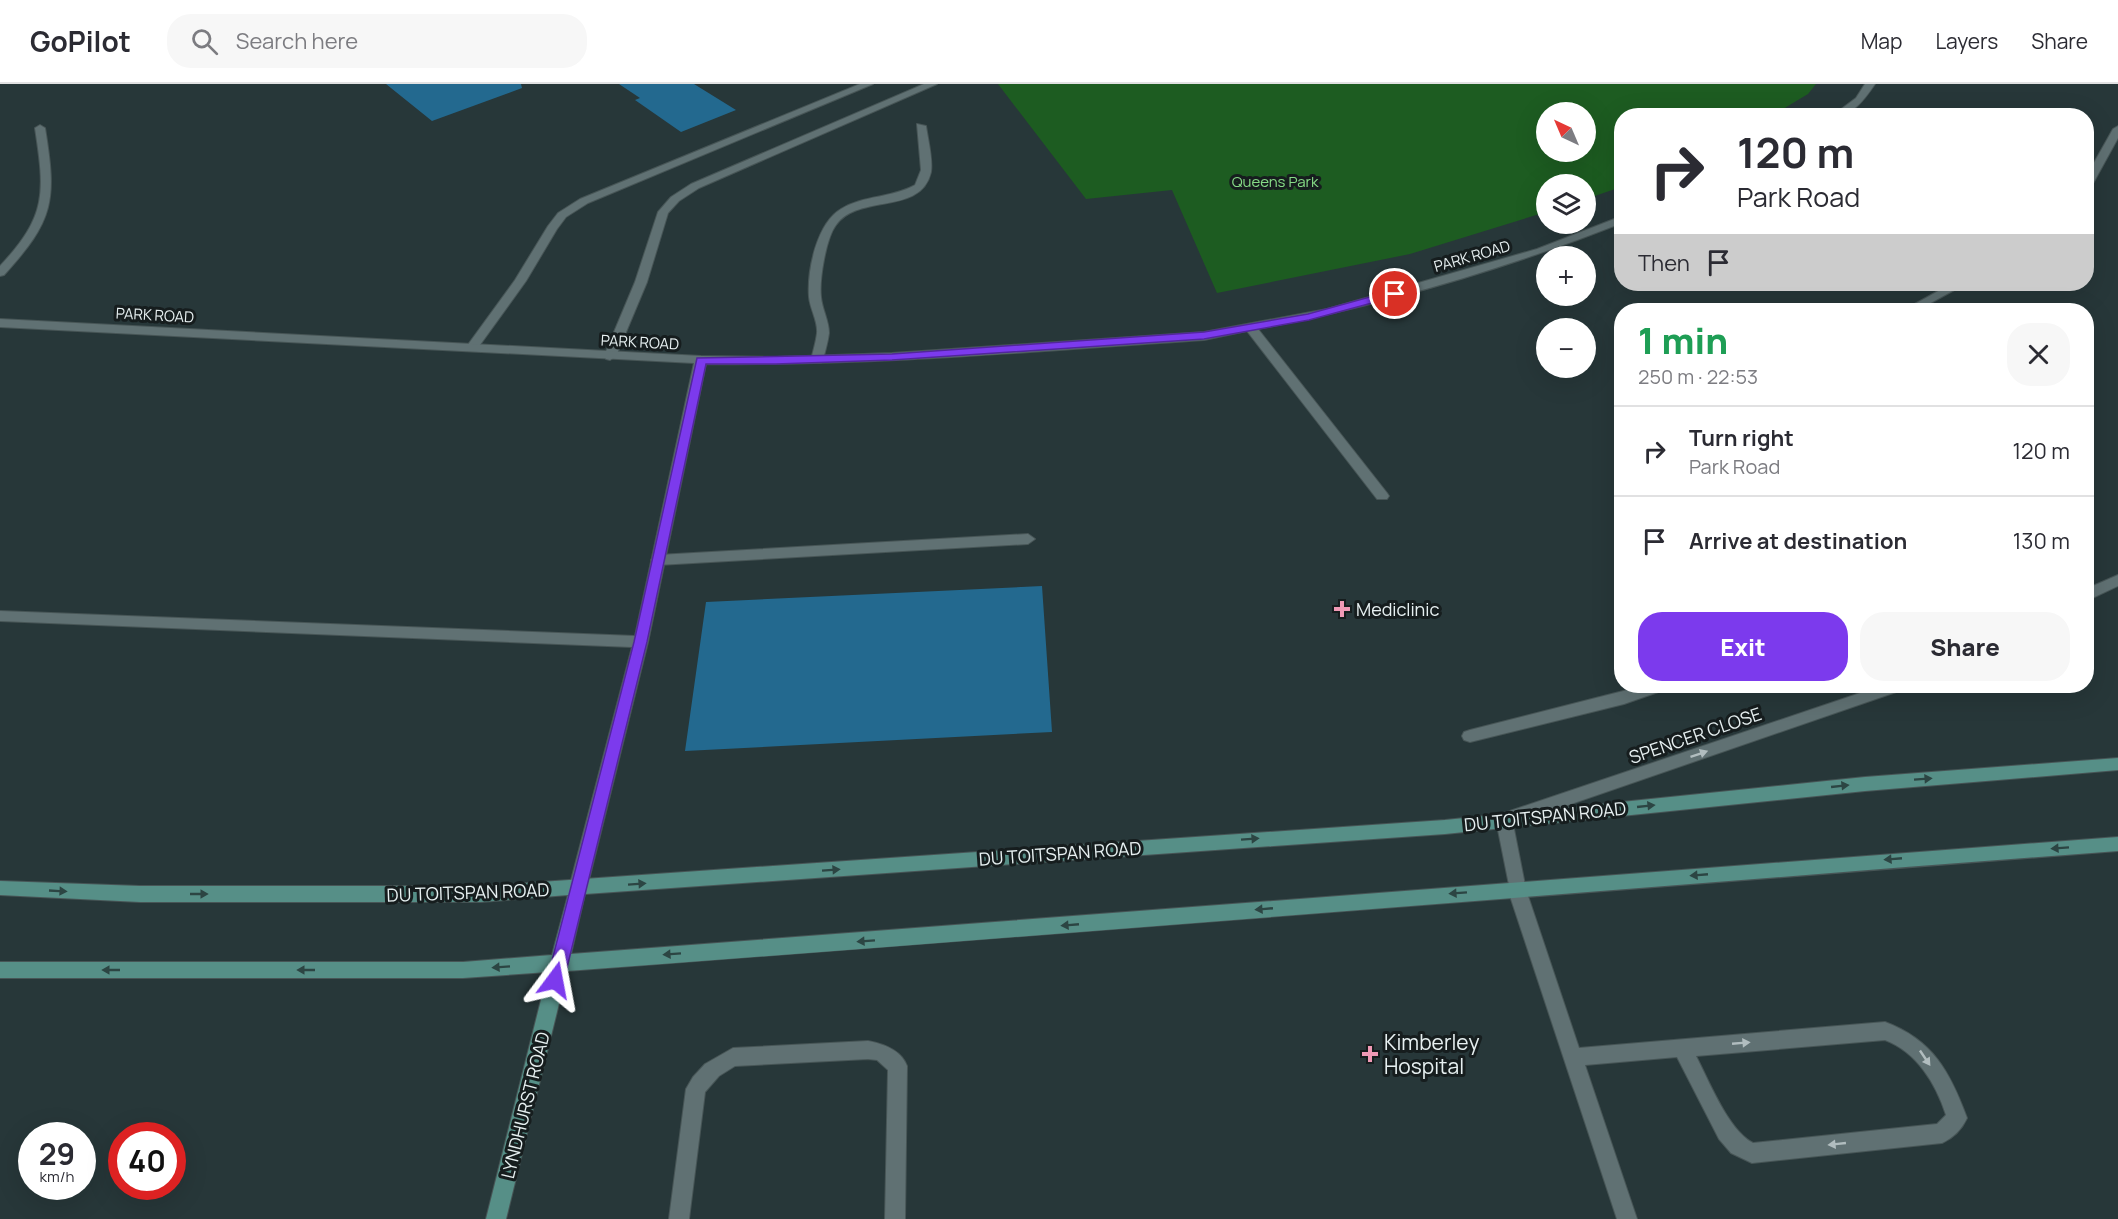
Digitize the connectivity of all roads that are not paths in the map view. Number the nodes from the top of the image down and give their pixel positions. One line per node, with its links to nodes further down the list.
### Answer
1 (868, 84): 5 (street)
2 (932, 84): 5 (street)
3 (1870, 84): 4 (street)
4 (1848, 108)
5 (839, 109): 16 (street); 17 (street)
6 (921, 126): 19 (street)
7 (40, 128): 11 (street)
8 (2118, 129): 9 (street)
9 (2094, 172)
10 (1614, 222): 15 (street, PARK ROAD)
11 (0, 273)
12 (1946, 291): 13 (street)
13 (1923, 303)
14 (0, 323): 16 (street, PARK ROAD)
15 (1251, 328): 19 (street, PARK ROAD); 20 (street)
16 (472, 346): 17 (street, PARK ROAD)
17 (610, 356): 18 (street, PARK ROAD)
18 (701, 360): 19 (street, PARK ROAD); 22 (street, LYNDHURST ROAD)
19 (817, 360)
20 (1382, 496)
21 (1028, 538): 22 (street)
22 (658, 560): 26 (street, LYNDHURST ROAD)
23 (2118, 580): 24 (street)
24 (2094, 592)
25 (0, 616): 26 (street)
26 (641, 642): 34 (street, LYNDHURST ROAD)
27 (1640, 693): 29 (street)
28 (1876, 693): 31 (street, SPENCER CLOSE, one-way to 28)
29 (1470, 736)
30 (2118, 764): 31 (street, DU TOITSPAN ROAD, one-way to 30)
31 (1504, 820): 34 (street, DU TOITSPAN ROAD, one-way to 31); 35 (street)
32 (2118, 844): 35 (street, one-way to 35)
33 (0, 888): 34 (street, DU TOITSPAN ROAD, one-way to 34)
34 (578, 888): 36 (street, LYNDHURST ROAD)
35 (1517, 890): 36 (street, one-way to 36); 39 (street)
36 (559, 963): 37 (street, one-way to 37); 40 (street, LYNDHURST ROAD)
37 (0, 970)
38 (1682, 1048): 38 (street, one-way to 38); 39 (street)
39 (1573, 1057): 43 (street)
40 (496, 1219)
41 (679, 1219): 42 (street)
42 (895, 1219)
43 (1627, 1219)

